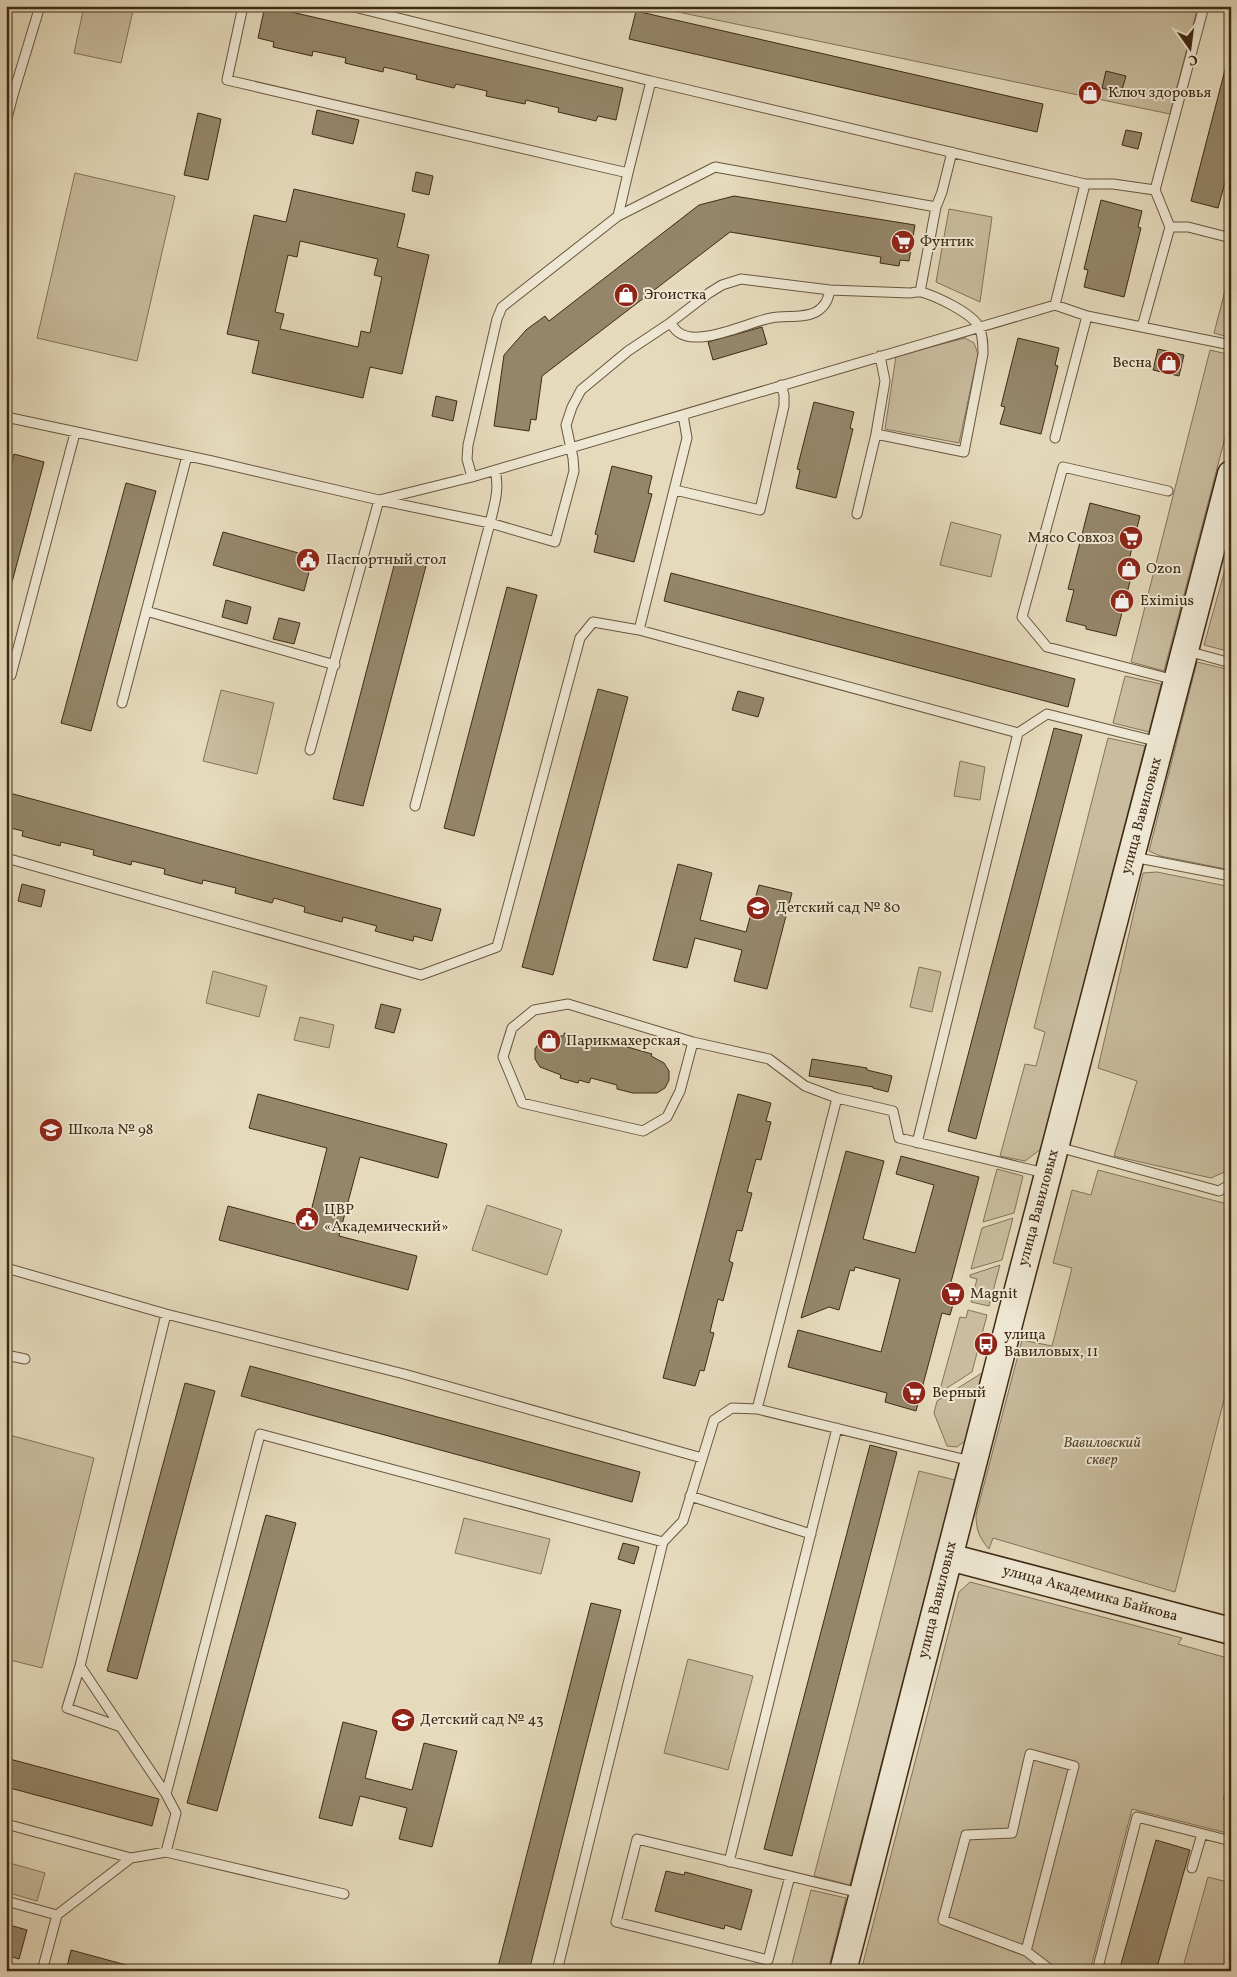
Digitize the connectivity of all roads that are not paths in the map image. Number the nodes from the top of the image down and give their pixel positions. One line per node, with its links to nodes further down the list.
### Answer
1 (40, 6): 6 (lane)
2 (243, 6): 9 (lane)
3 (350, 6): 5 (lane)
4 (1204, 6): 11 (lane)
5 (651, 81): 8 (lane); 9 (lane)
6 (10, 97): 7 (lane)
7 (6, 122)
8 (952, 152): 10 (lane); 12 (lane)
9 (628, 173): 13 (lane)
10 (1085, 184): 11 (lane); 18 (lane)
11 (1155, 190): 14 (lane)
12 (936, 207): 13 (lane); 17 (lane)
13 (618, 216): 34 (lane)
14 (1170, 227): 15 (lane); 22 (lane)
15 (1231, 238)
16 (830, 290): 17 (lane); 20 (lane); 20 (lane)
17 (920, 292): 21 (lane)
18 (1055, 304): 19 (lane); 21 (lane)
19 (1087, 316): 22 (lane); 30 (lane)
20 (670, 324): 31 (lane)
21 (979, 326): 24 (lane); 29 (lane)
22 (1142, 327): 23 (lane)
23 (1231, 345)
24 (880, 356): 25 (lane); 29 (lane)
25 (781, 385): 26 (lane); 36 (lane)
26 (683, 414): 31 (lane); 36 (lane)
27 (6, 417): 28 (lane)
28 (75, 433): 32 (lane); 46 (lane)
29 (876, 434): 39 (lane)
30 (1055, 438)
31 (570, 448): 33 (lane); 40 (lane)
32 (187, 456): 38 (lane); 41 (lane)
33 (495, 471): 34 (lane); 40 (lane)
34 (472, 477): 38 (lane)
35 (1229, 488): 43 (street, улица Вавиловых)
36 (675, 490): 42 (lane)
37 (1168, 491): 47 (lane)
38 (379, 500): 40 (lane); 45 (lane)
39 (857, 514)
40 (490, 523): 52 (lane)
41 (146, 611): 45 (lane); 48 (lane)
42 (639, 630): 49 (lane); 54 (lane)
43 (1185, 651): 44 (lane); 47 (street, улица Вавиловых)
44 (1231, 663)
45 (335, 665): 51 (lane)
46 (11, 675)
47 (1177, 680): 50 (street, улица Вавиловых)
48 (122, 703)
49 (1018, 733): 50 (lane); 58 (lane)
50 (1161, 742): 53 (street, улица Вавиловых)
51 (310, 750)
52 (414, 806)
53 (1131, 856): 55 (lane); 59 (street, улица Вавиловых)
54 (6, 858)
55 (1231, 876)
56 (693, 1042): 56 (lane); 57 (lane)
57 (837, 1098): 58 (lane); 66 (lane)
58 (918, 1143): 60 (lane)
59 (1055, 1146): 60 (street, улица Вавиловых); 61 (lane)
60 (1048, 1174): 69 (street, улица Вавиловых)
61 (1231, 1184)
62 (6, 1268): 63 (lane)
63 (166, 1314): 68 (lane); 75 (lane)
64 (6, 1355): 65 (lane)
65 (25, 1359)
66 (757, 1409): 67 (lane); 68 (lane)
67 (837, 1428): 69 (lane); 71 (lane)
68 (702, 1458): 70 (lane)
69 (974, 1461): 73 (street, улица Вавиловых)
70 (690, 1496): 71 (lane); 72 (lane)
71 (811, 1534): 83 (lane)
72 (663, 1542): 77 (lane); 92 (lane)
73 (949, 1557): 74 (street, улица Академика Байкова); 87 (street, улица Вавиловых)
74 (1231, 1631)
75 (80, 1666): 76 (lane); 76 (lane)
76 (121, 1727): 77 (lane)
77 (166, 1794): 81 (lane)
78 (6, 1824): 82 (lane)
79 (1202, 1834): 80 (lane); 84 (lane); 95 (lane)
80 (1231, 1841)
81 (166, 1852): 82 (lane); 86 (lane)
82 (131, 1858): 89 (lane)
83 (729, 1862): 85 (lane); 85 (lane)
84 (1192, 1868)
85 (790, 1876): 87 (lane)
86 (344, 1894)
87 (863, 1894): 93 (street, улица Вавиловых)
88 (6, 1900): 89 (lane)
89 (57, 1915): 91 (lane)
90 (1026, 1950): 90 (lane); 94 (lane)
91 (42, 1971)
92 (557, 1971)
93 (843, 1971)
94 (1052, 1971)
95 (1097, 1971)

